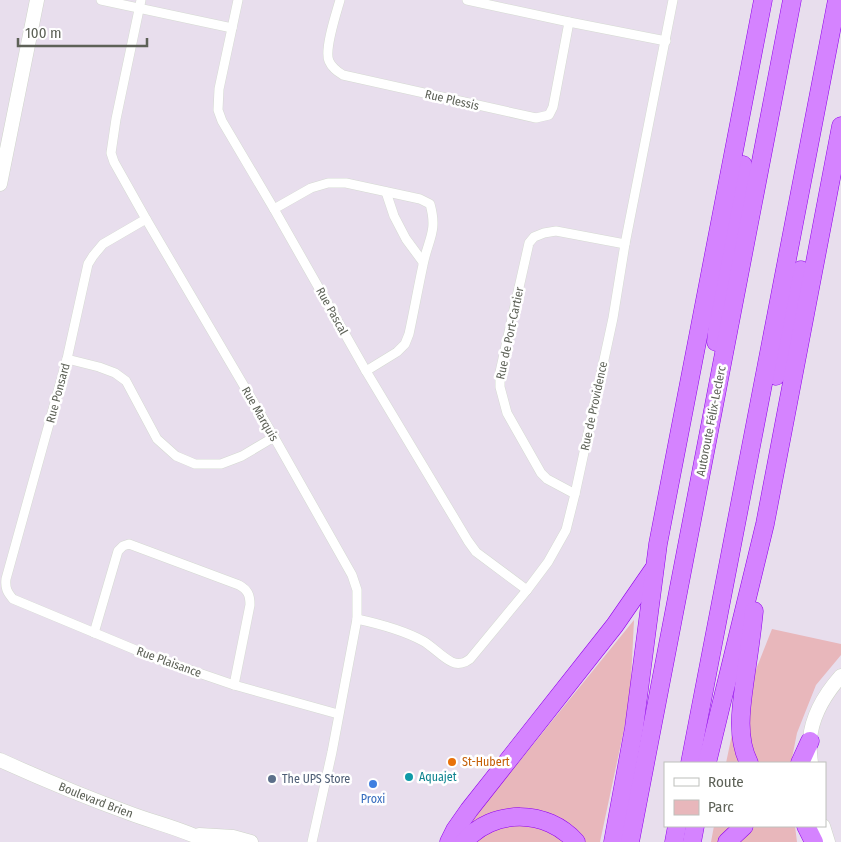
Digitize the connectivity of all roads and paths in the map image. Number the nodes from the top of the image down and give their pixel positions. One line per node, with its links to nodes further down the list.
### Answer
1 (37, 0): 16 (street)
2 (102, 0): 10 (street)
3 (238, 0): 12 (street, Rue Pascal)
4 (340, 0): 11 (street, Rue Plessis)
5 (467, 0): 11 (street)
6 (673, 0): 13 (street, Rue de Providence)
7 (792, 0): 25 (highway, Autoroute Félix-Leclerc)
8 (837, 0): 29 (highway)
9 (763, 3): 25 (highway); 28 (highway)
10 (141, 4): 12 (street); 19 (street, Rue Marquis)
11 (570, 22): 13 (street)
12 (232, 28): 18 (street, Rue Pascal)
13 (666, 42): 20 (street, Rue de Providence)
14 (841, 113): 29 (highway)
15 (841, 126): 27 (highway)
16 (0, 184)
17 (386, 192): 18 (street); 21 (street); 21 (street)
18 (274, 208): 23 (street, Rue Pascal)
19 (146, 219): 22 (street, Rue Ponsard); 24 (street, Rue Marquis)
20 (625, 244): 26 (street, Rue de Providence); 26 (street, Rue de Port-Cartier)
21 (423, 262): 23 (street)
22 (67, 359): 24 (street); 31 (street, Rue Ponsard)
23 (366, 371): 30 (street, Rue Pascal)
24 (274, 437): 32 (street, Rue Marquis)
25 (701, 472): 57 (highway, Autoroute Félix-Leclerc)
26 (575, 494): 30 (street, Rue de Providence)
27 (765, 524): 40 (highway); 41 (highway)
28 (655, 567): 53 (highway); 56 (highway)
29 (727, 570): 39 (highway)
30 (527, 590): 32 (street, Rue de Providence)
31 (7, 592): 33 (street, Rue Plaisance)
32 (357, 619): 36 (street, Rue Marquis)
33 (94, 633): 35 (street, Rue Plaisance); 35 (street)
34 (841, 676): 37 (street)
35 (234, 685): 36 (street, Rue Plaisance)
36 (338, 714): 52 (street, Rue Marquis)
37 (810, 740): 42 (highway); 43 (street)
38 (0, 760): 49 (street, Boulevard Brien)
39 (690, 762)
40 (707, 762)
41 (750, 762)
42 (800, 762)
43 (811, 762)
44 (677, 827): 58 (highway)
45 (695, 827): 59 (highway)
46 (743, 827): 60 (highway)
47 (806, 827): 61 (highway)
48 (823, 827): 62 (street)
49 (193, 834): 50 (street, Boulevard Brien); 51 (street, Boulevard Brien)
50 (208, 842)
51 (251, 842)
52 (312, 842)
53 (449, 842)
54 (464, 842): 55 (highway)
55 (576, 842)
56 (613, 842)
57 (630, 842)
58 (674, 842)
59 (692, 842)
60 (727, 842)
61 (814, 842)
62 (828, 842)

